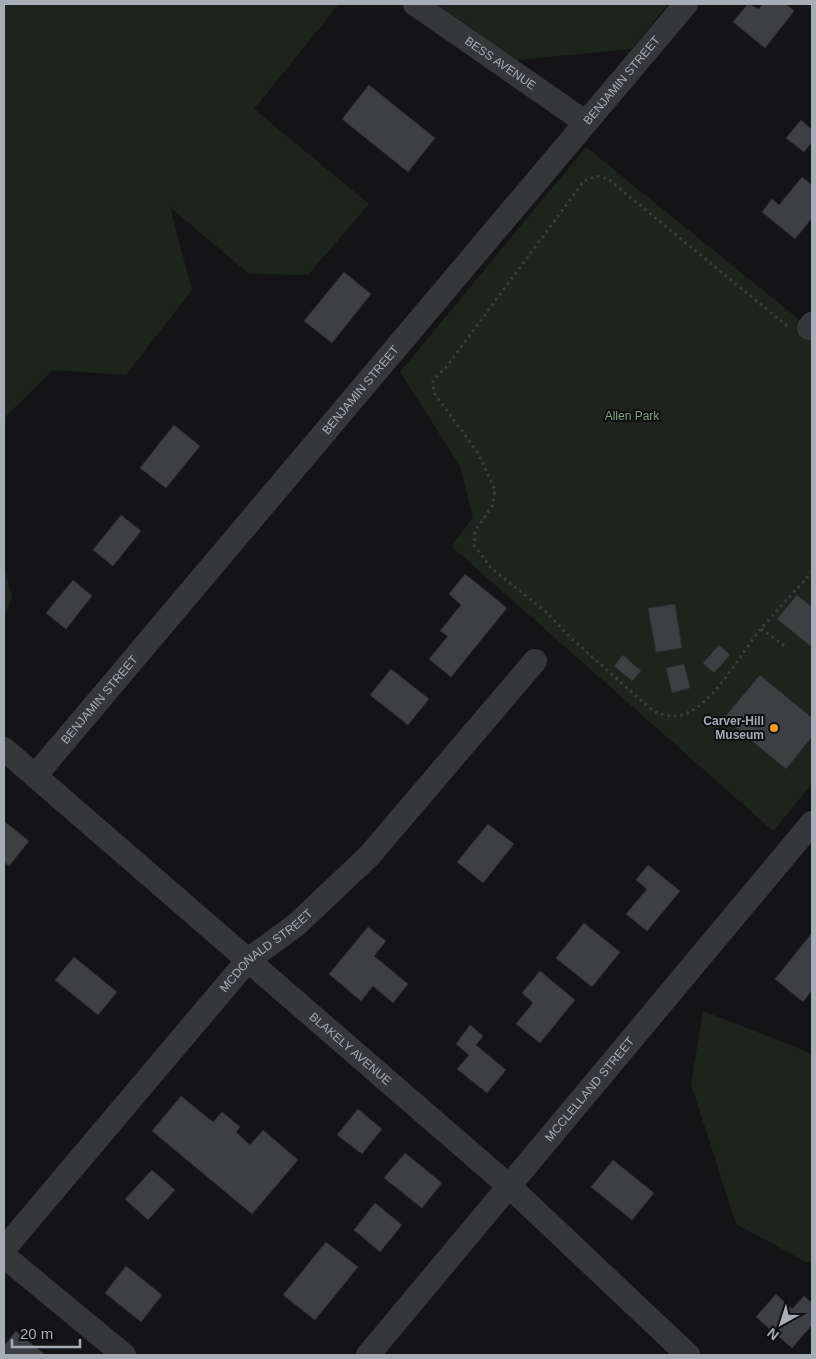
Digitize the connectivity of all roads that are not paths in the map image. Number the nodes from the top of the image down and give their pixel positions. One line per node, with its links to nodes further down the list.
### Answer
1 (415, 4): 3 (street, BESS AVENUE)
2 (686, 4): 3 (street, BENJAMIN STREET)
3 (585, 122): 6 (street, BENJAMIN STREET)
4 (535, 661): 8 (street, MCDONALD STREET)
5 (4, 749): 6 (street, BLAKELY AVENUE)
6 (35, 776): 8 (street, BLAKELY AVENUE)
7 (812, 823): 9 (street, MCCLELLAND STREET)
8 (248, 960): 9 (street, BLAKELY AVENUE); 10 (street, MCDONALD STREET)
9 (510, 1187): 13 (street, MCCLELLAND STREET); 14 (street, BLAKELY AVENUE)
10 (4, 1249)
11 (4, 1256): 12 (street)
12 (124, 1355)
13 (368, 1355)
14 (688, 1355)

